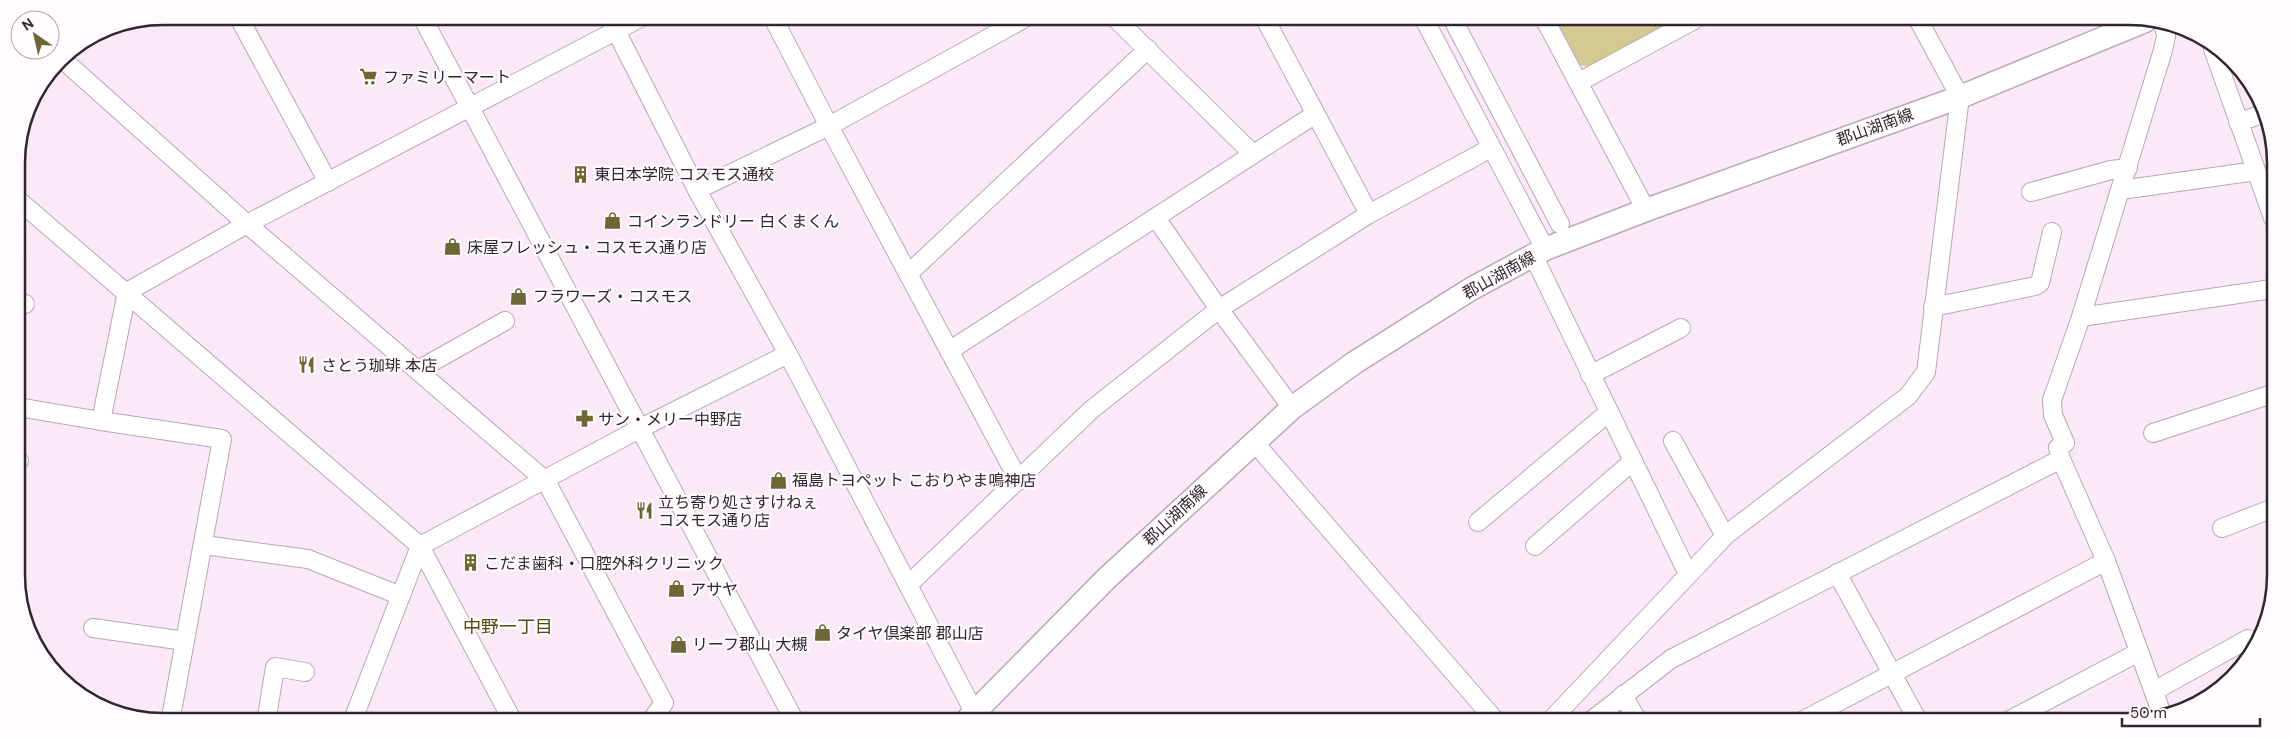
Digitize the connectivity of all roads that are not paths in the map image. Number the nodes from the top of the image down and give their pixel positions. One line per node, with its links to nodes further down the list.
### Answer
1 (243, 25): 31 (street)
2 (426, 25): 22 (street)
3 (611, 25): 22 (street)
4 (614, 25): 32 (street)
5 (777, 25): 26 (street)
6 (1012, 25): 26 (street)
7 (1122, 25): 17 (street)
8 (1268, 25): 23 (street)
9 (1427, 25): 27 (street)
10 (1444, 25): 11 (street)
11 (1455, 25)
12 (1548, 25): 20 (street)
13 (1685, 25): 20 (street)
14 (1921, 25): 21 (street)
15 (2135, 25): 21 (main road, 郡山湖南線)
16 (2165, 30): 29 (street)
17 (1148, 49): 28 (street); 43 (street)
18 (2215, 55): 25 (street)
19 (67, 63): 40 (street)
20 (1579, 82): 37 (street)
21 (1960, 97): 37 (main road, 郡山湖南線); 46 (street)
22 (469, 108): 31 (street); 60 (street)
23 (1314, 115): 28 (street); 38 (street)
24 (2259, 115): 25 (street)
25 (2238, 122): 30 (street)
26 (829, 126): 32 (street); 43 (street)
27 (1491, 148): 38 (street); 42 (street)
28 (1253, 154): 39 (street)
29 (2128, 168): 33 (street); 34 (street)
30 (2256, 171): 33 (street); 35 (street)
31 (328, 182): 40 (street)
32 (697, 190): 52 (street)
33 (2121, 190): 48 (street)
34 (2031, 192)
35 (2267, 201)
36 (25, 206): 45 (street)
37 (1646, 210): 42 (main road, 郡山湖南線)
38 (1368, 214): 47 (street)
39 (1156, 218): 47 (street); 51 (street)
40 (248, 224): 45 (street); 53 (street)
41 (2052, 232): 46 (street)
42 (1539, 252): 54 (street); 57 (main road, 郡山湖南線)
43 (908, 274): 51 (street)
44 (2267, 290): 48 (street)
45 (126, 292): 59 (street); 73 (street)
46 (1933, 307): 71 (street)
47 (1219, 309): 57 (street); 67 (street)
48 (2081, 317): 64 (street)
49 (505, 321): 53 (street)
50 (1681, 328): 54 (street)
51 (949, 351): 67 (street)
52 (788, 354): 60 (street); 78 (street)
53 (418, 370): 66 (street)
54 (1590, 374): 58 (street)
55 (2267, 396): 61 (street)
56 (25, 408): 59 (street)
57 (1292, 408): 63 (main road, 郡山湖南線)
58 (1609, 412): 65 (street); 69 (street)
59 (100, 421): 72 (street)
60 (641, 428): 66 (street); 94 (street)
61 (2153, 433)
62 (1673, 441): 71 (street)
63 (1254, 442): 96 (main road, 郡山湖南線); 97 (street)
64 (2062, 459): 75 (street); 76 (street)
65 (1633, 461): 74 (street); 77 (street)
66 (546, 480): 73 (street); 93 (street)
67 (1019, 480): 78 (street)
68 (2267, 511): 70 (street)
69 (1478, 522)
70 (2222, 528)
71 (1725, 536): 77 (street)
72 (204, 545): 79 (street); 82 (street)
73 (420, 546): 79 (street); 92 (street)
74 (1535, 546)
75 (2106, 561): 83 (street); 85 (street)
76 (1837, 572): 85 (street); 87 (street)
77 (1688, 574): 98 (street)
78 (908, 585): 95 (street)
79 (401, 596): 91 (street)
80 (93, 628): 82 (street)
81 (2248, 639): 86 (street)
82 (185, 641): 89 (street)
83 (2139, 652): 86 (street); 103 (street)
84 (305, 672): 90 (street)
85 (1892, 673): 101 (street); 102 (street)
86 (2154, 691): 88 (street)
87 (1623, 695): 99 (street); 100 (street)
88 (2160, 709)
89 (172, 713)
90 (268, 713)
91 (356, 713)
92 (508, 713)
93 (657, 713)
94 (790, 713)
95 (970, 713)
96 (973, 713)
97 (1489, 713)
98 (1558, 713)
99 (1601, 713)
100 (1633, 713)
101 (1817, 713)
102 (1914, 713)
103 (2023, 713)

